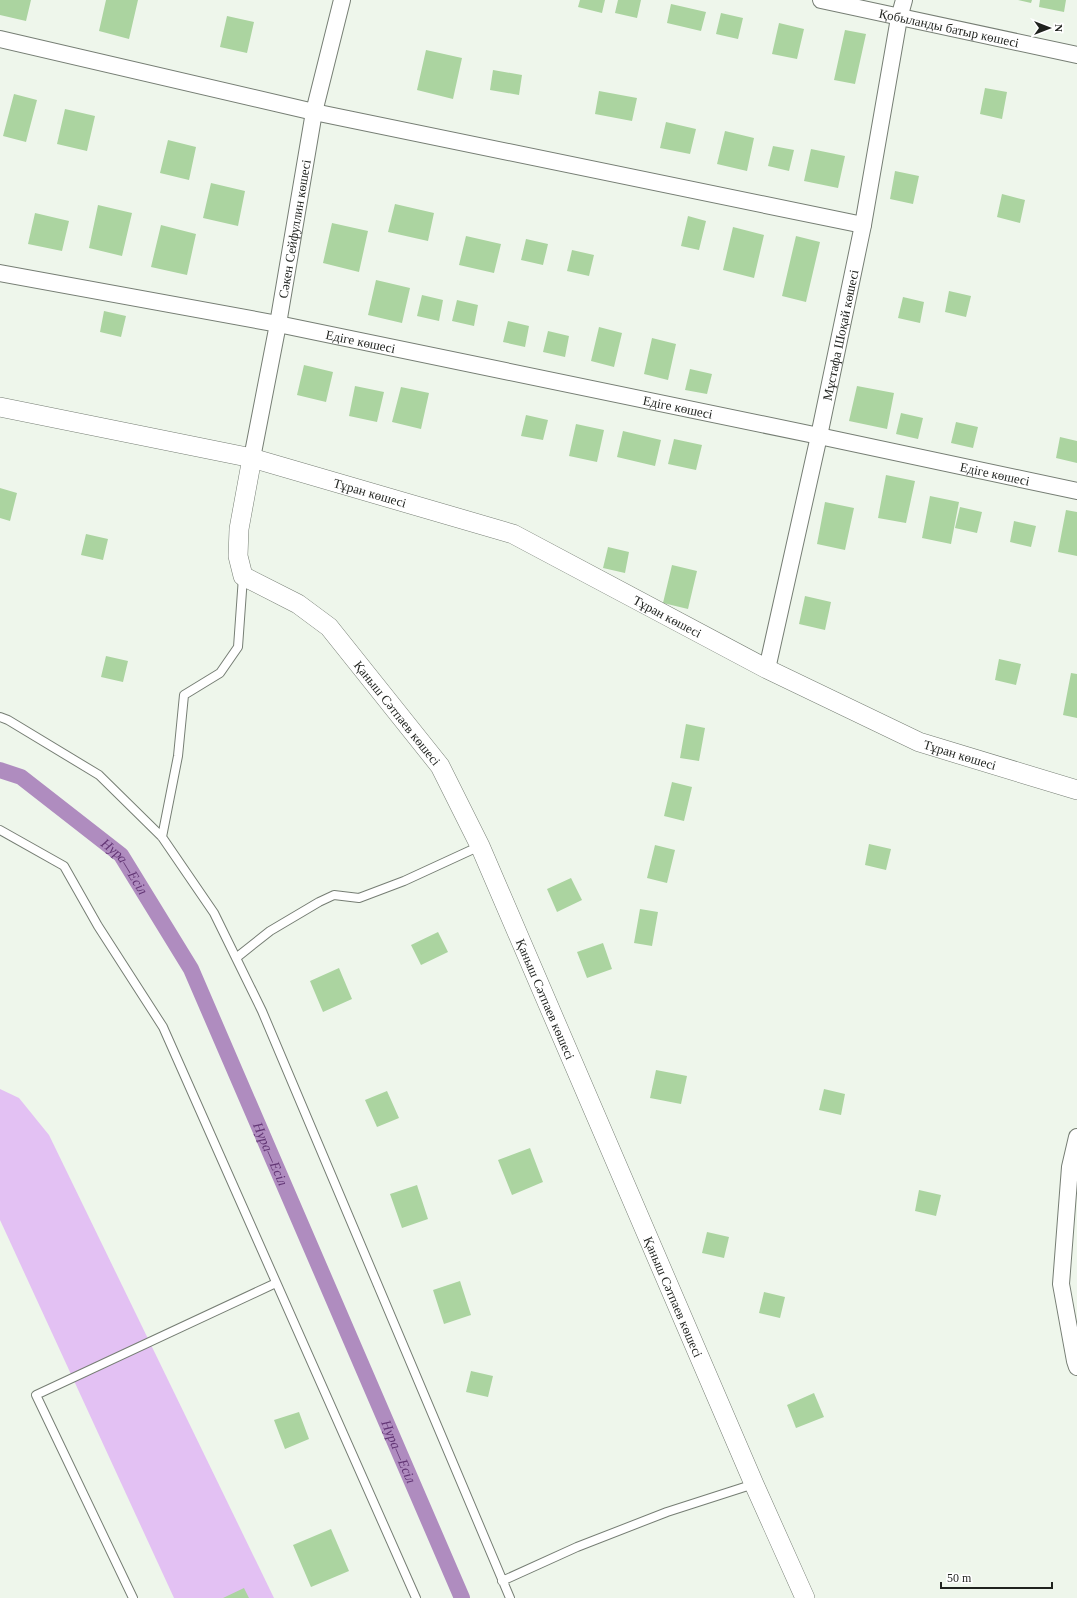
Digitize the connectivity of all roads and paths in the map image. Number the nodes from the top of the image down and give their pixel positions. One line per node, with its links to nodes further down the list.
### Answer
1 (342, 0): 7 (street, Сәкен Сейфуллин көшесі)
2 (821, 0): 4 (street, Қобыланды батыр көшесі)
3 (904, 0): 4 (street, Мұстафа Шоқай көшесі)
4 (900, 18): 6 (street, Қобыланды батыр көшесі); 8 (street, Мұстафа Шоқай көшесі)
5 (0, 39): 7 (street)
6 (1077, 55)
7 (314, 112): 8 (street); 10 (street, Сәкен Сейфуллин көшесі)
8 (864, 224): 12 (street, Мұстафа Шоқай көшесі)
9 (0, 273): 10 (street, Едіге көшесі)
10 (278, 324): 12 (street, Едіге көшесі); 13 (street, Сәкен Сейфуллин көшесі)
11 (0, 407): 13 (street, Тұран көшесі)
12 (819, 436): 14 (street, Едіге көшесі); 16 (street, Мұстафа Шоқай көшесі)
13 (252, 458): 15 (street); 16 (street, Тұран көшесі)
14 (1077, 491)
15 (243, 576): 20 (lane); 21 (street, Қаныш Сәтпаев көшесі)
16 (767, 668): 18 (street, Тұран көшесі)
17 (0, 717): 20 (lane)
18 (1077, 790)
19 (0, 830): 24 (lane)
20 (162, 837): 22 (lane)
21 (480, 846): 22 (lane); 28 (street, Қаныш Сәтпаев көшесі)
22 (236, 958): 29 (lane)
23 (1077, 1137): 25 (street)
24 (276, 1283): 30 (lane); 31 (lane)
25 (1061, 1284): 26 (street); 27 (street)
26 (1077, 1288)
27 (1077, 1367)
28 (754, 1484): 29 (lane); 33 (street, Қаныш Сәтпаев көшесі)
29 (502, 1581): 32 (lane)
30 (133, 1598)
31 (416, 1598)
32 (510, 1598)
33 (805, 1598)

